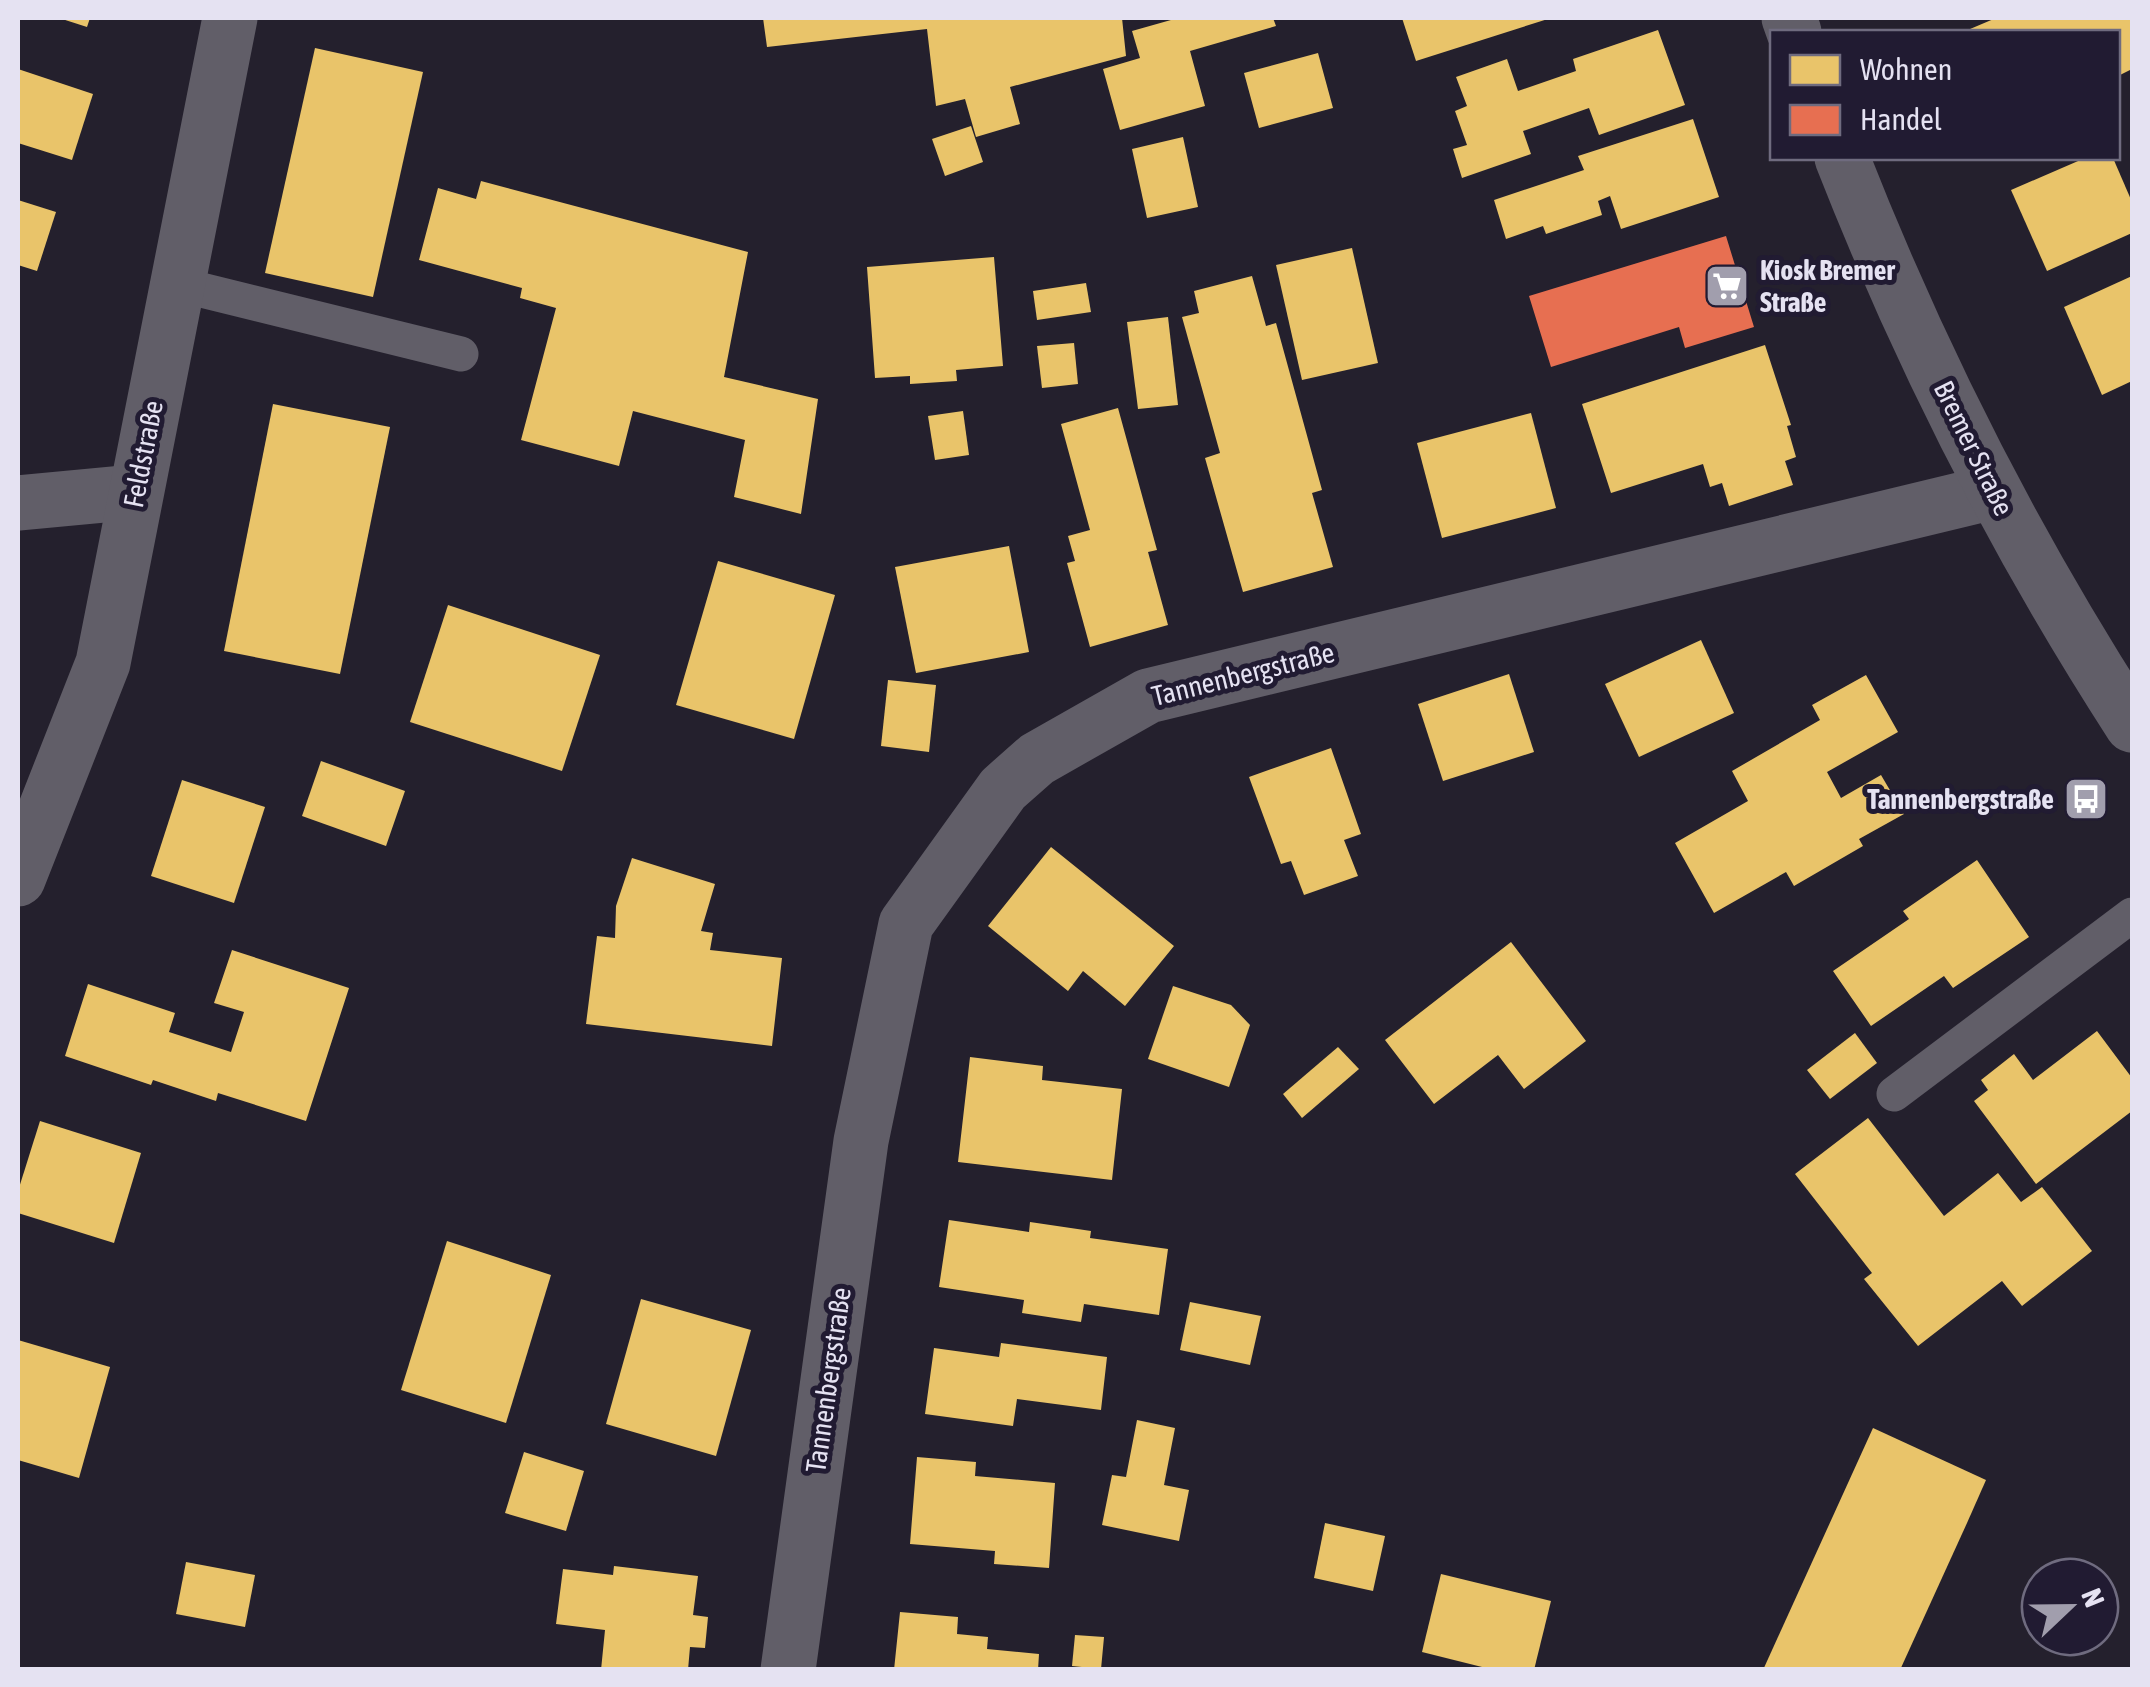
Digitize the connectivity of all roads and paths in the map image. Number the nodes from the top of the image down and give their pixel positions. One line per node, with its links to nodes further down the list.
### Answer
1 (230, 18): 3 (street, Feldstraße)
2 (1843, 160): 6 (street, Bremer Straße)
3 (176, 284): 4 (lane); 5 (street, Feldstraße)
4 (460, 354)
5 (135, 492): 7 (street); 9 (street, Feldstraße)
6 (1994, 492): 8 (street, Bremer Straße); 12 (street, Tannenbergstraße)
7 (18, 504)
8 (2132, 726)
9 (18, 879)
10 (2132, 915): 11 (lane)
11 (1894, 1094)
12 (788, 1670)

